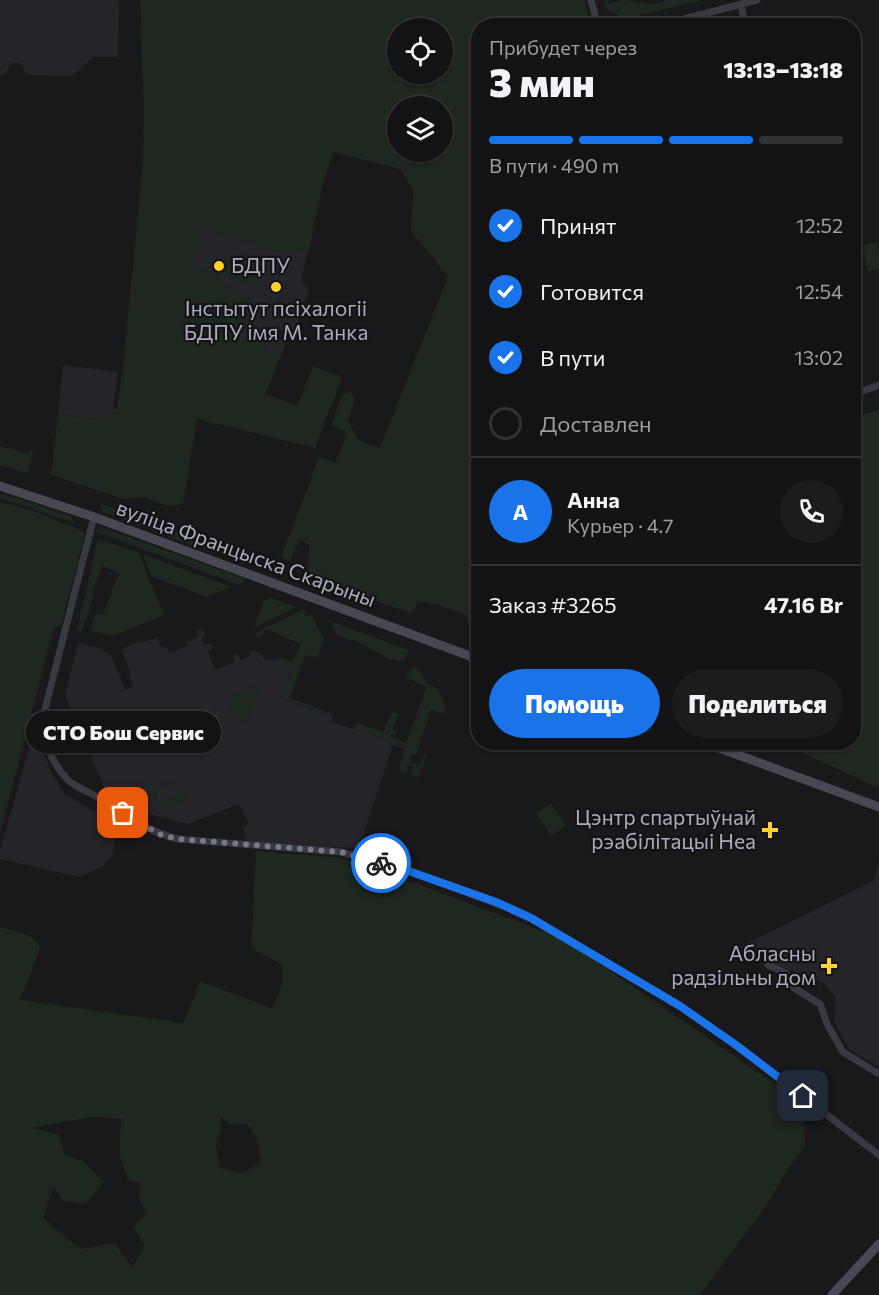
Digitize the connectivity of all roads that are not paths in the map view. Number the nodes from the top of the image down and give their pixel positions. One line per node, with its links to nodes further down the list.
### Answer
1 (591, 0): 4 (street)
2 (757, 0): 3 (street)
3 (741, 4): 5 (street); 6 (street)
4 (596, 18)
5 (688, 18)
6 (744, 18)
7 (879, 385): 8 (street)
8 (861, 391)
9 (0, 486): 10 (main road, вуліца Францыска Скарыны)
10 (94, 517): 11 (main road, вуліца Францыска Скарыны); 16 (street)
11 (471, 656)
12 (725, 750): 13 (main road)
13 (879, 807)
14 (768, 965): 15 (street)
15 (879, 1074)
16 (879, 1155)
17 (879, 1245): 18 (main road)
18 (832, 1295)

